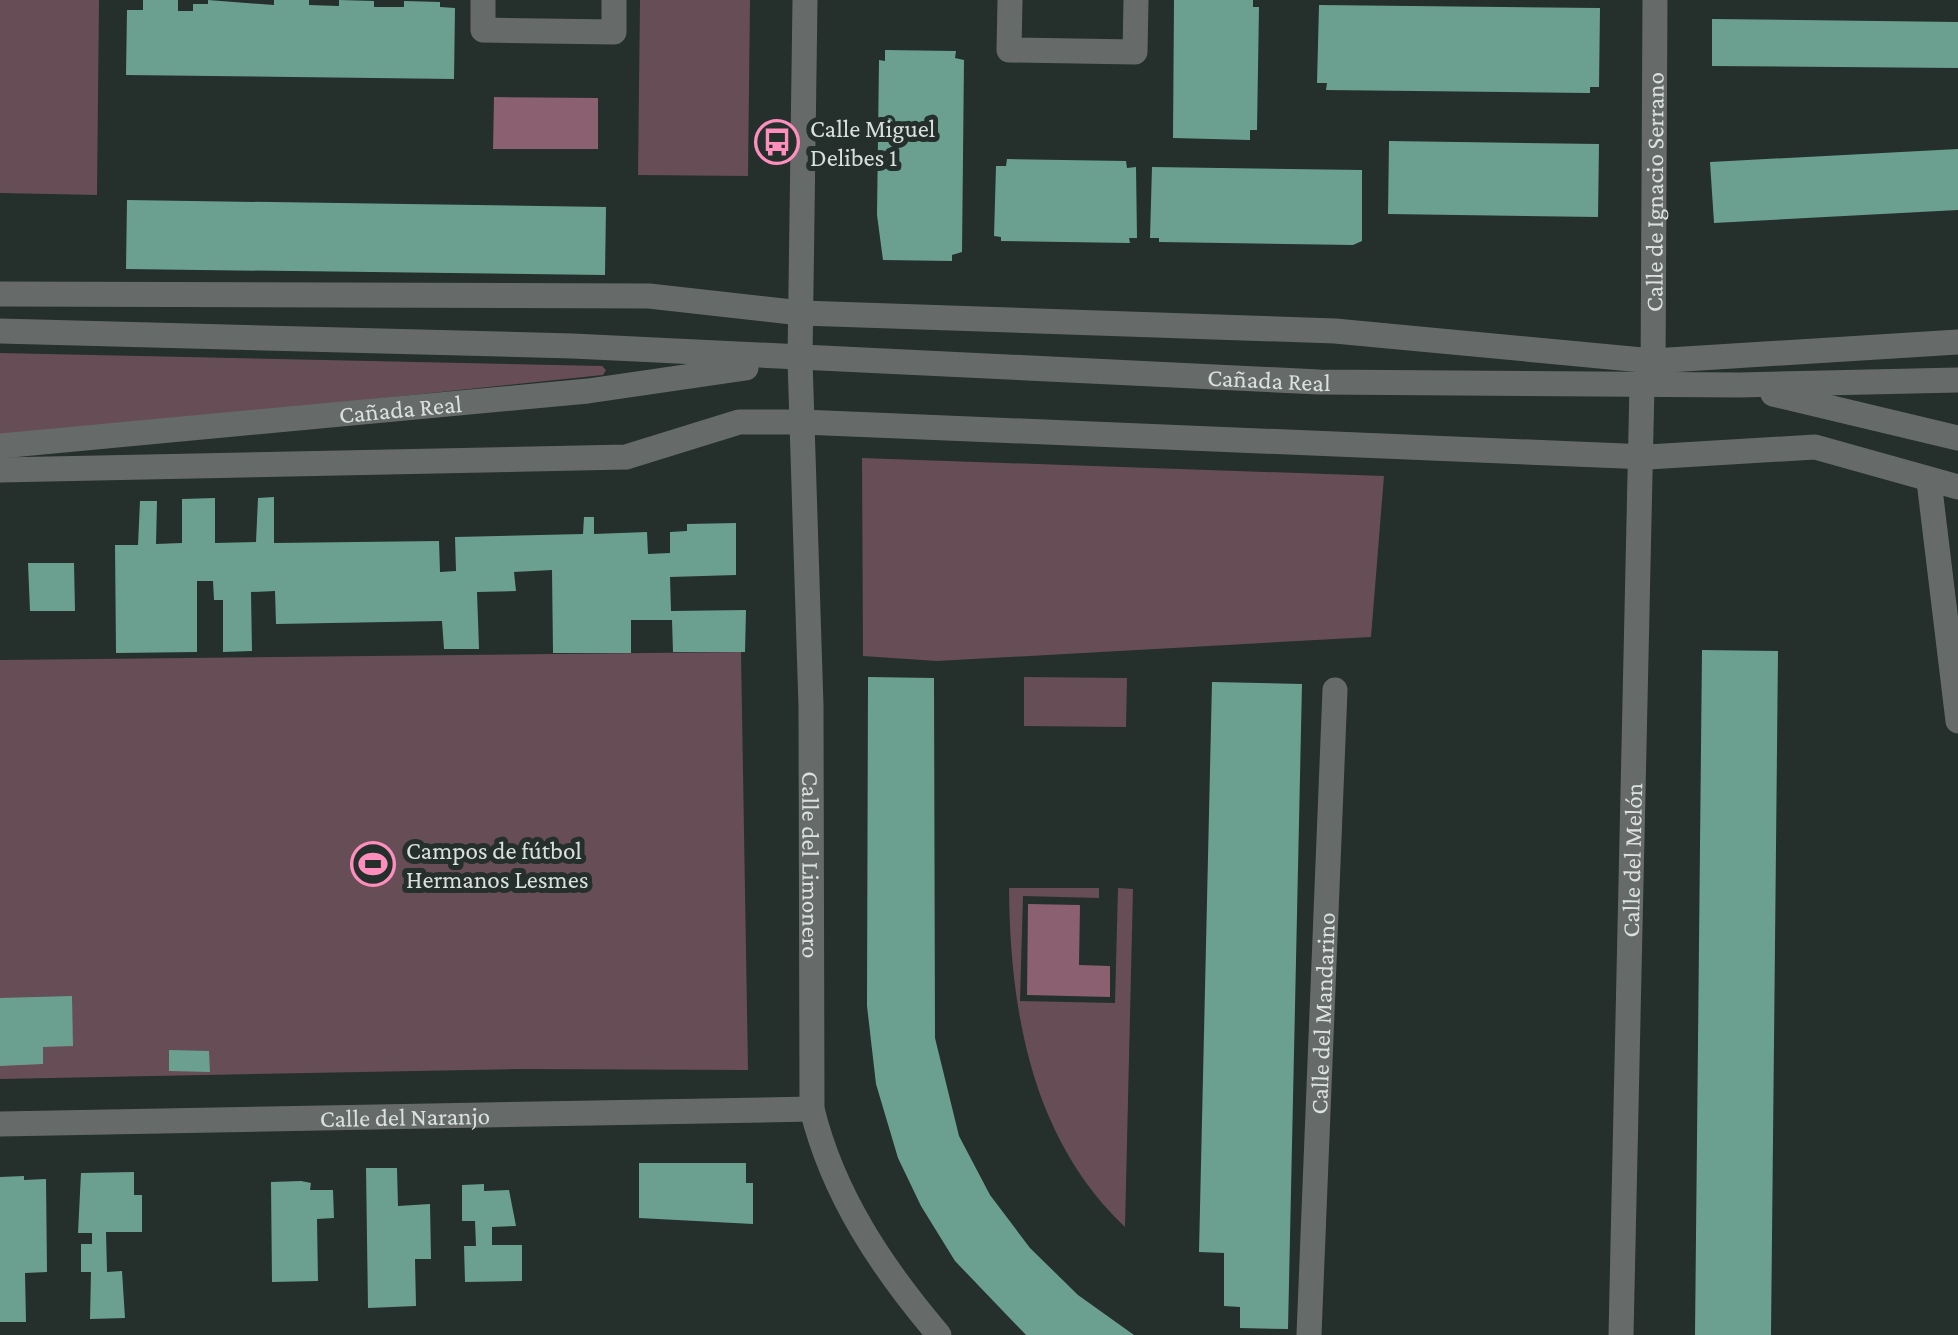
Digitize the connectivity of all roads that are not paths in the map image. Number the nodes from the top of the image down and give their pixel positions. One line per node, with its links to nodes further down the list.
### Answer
1 (482, 0): 2 (street)
2 (614, 0)
3 (805, 0): 8 (street, Calle del Limonero)
4 (1010, 0): 5 (street)
5 (1136, 0)
6 (1655, 0): 12 (street, Calle de Ignacio Serrano)
7 (0, 294): 8 (street)
8 (801, 313): 11 (street, Calle del Limonero); 12 (street)
9 (0, 331): 11 (street, Cañada Real)
10 (1958, 342): 12 (street)
11 (800, 360): 12 (street, Cañada Real); 15 (street, Calle del Limonero); 17 (street, Cañada Real)
12 (1650, 377): 14 (street, Cañada Real); 18 (street, Calle del Melón)
13 (1958, 380): 14 (street, Cañada Real)
14 (1739, 386): 16 (street, Cañada Real)
15 (802, 422): 18 (street); 19 (street); 24 (street, Calle del Limonero)
16 (1958, 438)
17 (0, 446)
18 (1640, 456): 20 (street); 28 (street, Calle del Melón)
19 (0, 470)
20 (1929, 481): 21 (street); 23 (street)
21 (1958, 487)
22 (1335, 690): 27 (street, Calle del Mandarino)
23 (1958, 721)
24 (812, 1109): 25 (street, Calle del Naranjo); 26 (street, Calle del Limonero)
25 (0, 1124)
26 (940, 1335)
27 (1310, 1335)
28 (1621, 1335)

